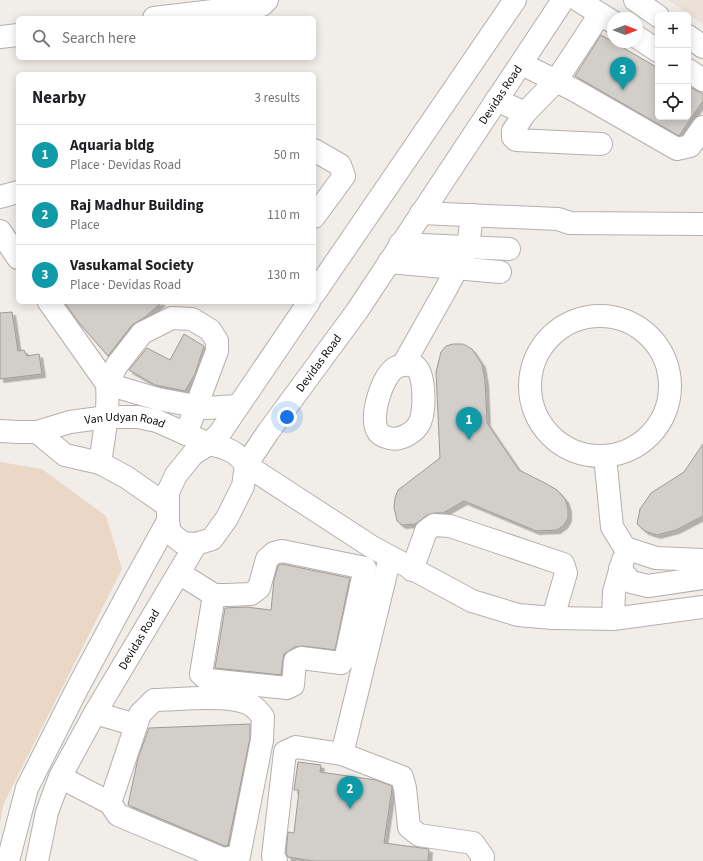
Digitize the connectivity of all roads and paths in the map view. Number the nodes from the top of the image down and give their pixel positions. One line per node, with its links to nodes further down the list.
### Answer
1 (267, 0): 7 (street)
2 (515, 0): 38 (street)
3 (563, 0): 15 (street, Devidas Road)
4 (578, 0): 8 (street)
5 (635, 0): 6 (street)
6 (655, 14)
7 (171, 16)
8 (606, 18): 18 (street)
9 (16, 35): 10 (street)
10 (0, 37)
11 (691, 38): 13 (street)
12 (643, 42): 14 (street)
13 (703, 46)
14 (655, 49)
15 (522, 64): 18 (street); 19 (street, Devidas Road)
16 (691, 72): 17 (street)
17 (703, 80)
18 (556, 81): 20 (street); 21 (street)
19 (496, 100): 20 (street); 27 (street, Devidas Road)
20 (524, 113): 22 (street)
21 (703, 127)
22 (601, 144)
23 (316, 151): 26 (street)
24 (16, 193): 25 (street)
25 (0, 197)
26 (316, 214)
27 (417, 218): 28 (street); 31 (street, Devidas Road)
28 (471, 220): 29 (street); 32 (street)
29 (703, 224)
30 (0, 231): 34 (street)
31 (400, 244): 32 (street); 35 (street, Devidas Road)
32 (468, 247): 33 (street); 36 (street)
33 (509, 249)
34 (16, 255)
35 (389, 262): 36 (street); 52 (street, Devidas Road)
36 (458, 268): 37 (street); 41 (street)
37 (500, 272)
38 (316, 291)
39 (50, 304): 42 (street)
40 (308, 304): 44 (street)
41 (403, 365)
42 (107, 384): 43 (street); 43 (street); 45 (street)
43 (197, 406): 44 (street); 48 (street)
44 (237, 406): 49 (street)
45 (107, 417): 47 (street, Van Udyan Road); 48 (street, Van Udyan Road); 51 (street)
46 (0, 431): 47 (street, Van Udyan Road)
47 (37, 432): 51 (street)
48 (186, 434): 49 (street, Van Udyan Road)
49 (209, 444): 52 (street); 53 (street)
50 (605, 456): 50 (street); 56 (street)
51 (100, 463): 53 (street)
52 (246, 465): 54 (street, Devidas Road); 55 (street)
53 (168, 514): 54 (street); 70 (street)
54 (196, 544): 59 (street, Devidas Road)
55 (381, 552): 57 (street); 58 (street); 67 (street)
56 (703, 560)
57 (365, 568): 61 (street); 61 (street)
58 (412, 570): 64 (street); 64 (street)
59 (179, 573): 61 (street); 65 (street, Devidas Road)
60 (703, 578): 63 (street)
61 (214, 595)
62 (703, 607): 63 (street)
63 (614, 608): 64 (street)
64 (553, 618)
65 (95, 713): 66 (street); 68 (street, Devidas Road)
66 (136, 725): 69 (street); 69 (street)
67 (342, 754): 72 (street); 73 (street)
68 (60, 777): 69 (street); 71 (street, Devidas Road)
69 (110, 803)
70 (8, 861)
71 (37, 861)
72 (276, 861)
73 (482, 861)

